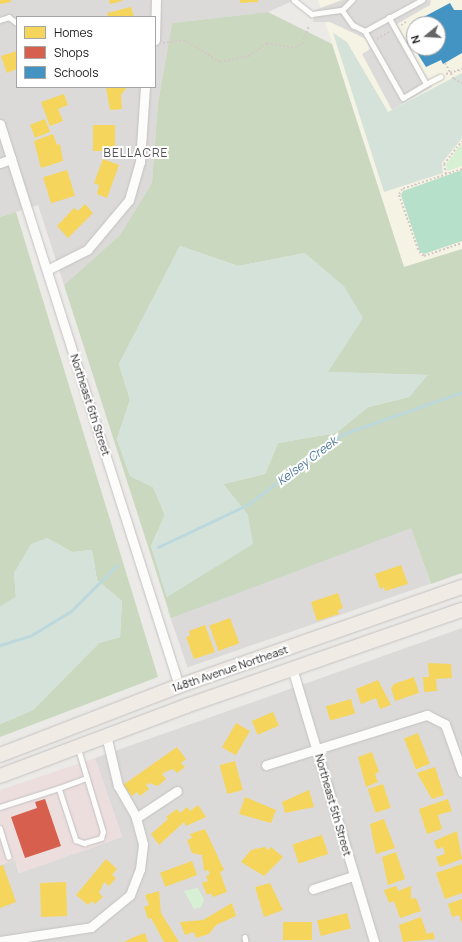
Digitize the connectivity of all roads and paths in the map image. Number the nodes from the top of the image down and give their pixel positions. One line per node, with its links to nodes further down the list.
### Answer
1 (156, 0): 13 (street)
2 (294, 0): 5 (lane)
3 (352, 0): 5 (lane)
4 (422, 0): 6 (lane)
5 (342, 10): 12 (lane)
6 (389, 18): 11 (lane); 12 (lane)
7 (0, 20): 8 (lane)
8 (16, 22)
9 (406, 22): 11 (path)
10 (309, 26): 13 (path)
11 (395, 29): 14 (path); 20 (lane)
12 (365, 31): 14 (lane)
13 (159, 42)
14 (372, 42): 20 (lane)
15 (445, 63): 17 (path)
16 (462, 69): 17 (path)
17 (450, 72): 18 (path); 19 (path)
18 (440, 77): 20 (lane)
19 (462, 83)
20 (426, 84)
21 (145, 88): 29 (street)
22 (0, 124): 24 (street, Northeast 6th Street)
23 (462, 141): 27 (path)
24 (11, 159): 25 (street); 29 (street, Northeast 6th Street)
25 (0, 163)
26 (462, 169): 27 (path)
27 (446, 174): 28 (path)
28 (462, 243)
29 (47, 270): 33 (street, Northeast 6th Street)
30 (462, 587): 33 (main road, 148th Avenue Northeast)
31 (462, 610): 32 (main road, 148th Avenue Northeast)
32 (292, 668): 35 (main road, 148th Avenue Northeast); 37 (street, Northeast 5th Street)
33 (179, 686): 34 (main road, 148th Avenue Northeast)
34 (112, 712): 36 (main road); 38 (main road, 148th Avenue Northeast)
35 (106, 735): 36 (main road, 148th Avenue Northeast); 46 (street)
36 (77, 746): 41 (main road, 148th Avenue Northeast); 42 (lane)
37 (317, 749): 39 (street); 40 (street); 49 (street, Northeast 5th Street)
38 (0, 755)
39 (266, 765)
40 (462, 772)
41 (0, 776)
42 (86, 778): 43 (lane); 43 (lane)
43 (59, 788): 45 (lane)
44 (177, 791): 46 (street)
45 (0, 807)
46 (136, 818): 51 (street)
47 (0, 828): 48 (lane)
48 (9, 857)
49 (353, 876): 50 (street); 52 (street, Northeast 5th Street)
50 (313, 889)
51 (0, 941)
52 (374, 942)

